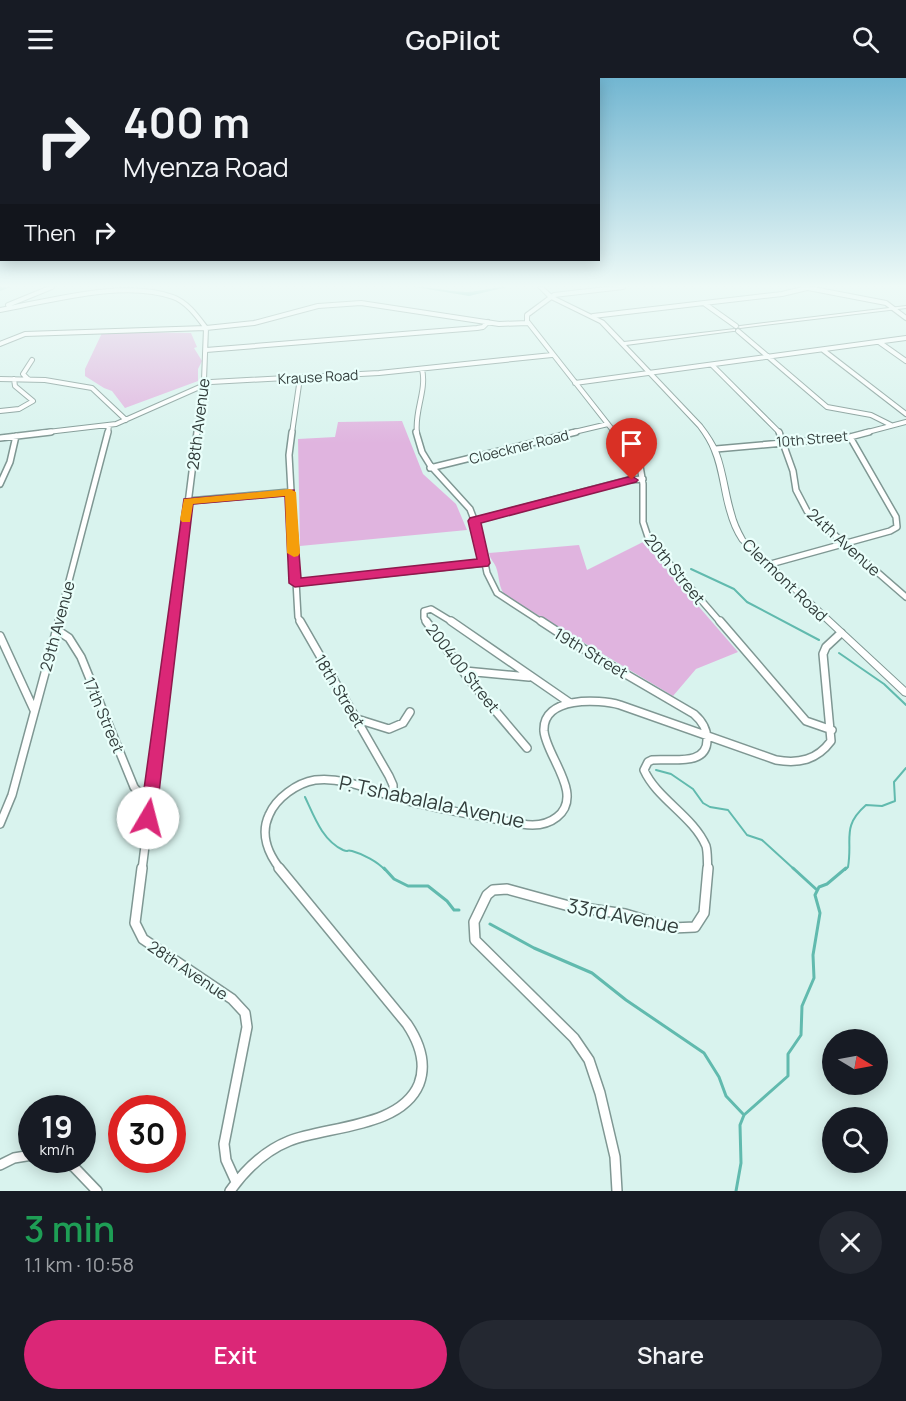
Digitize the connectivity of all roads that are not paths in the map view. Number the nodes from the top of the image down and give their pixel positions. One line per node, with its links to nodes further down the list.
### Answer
1 (15, 339): 11 (street)
2 (206, 339): 12 (street, 28th Avenue)
3 (342, 339): 12 (street)
4 (540, 339): 14 (street, 20th Street)
5 (617, 339): 9 (street, Clermont Road)
6 (643, 339): 9 (street)
7 (748, 339): 15 (street)
8 (900, 339): 10 (street)
9 (620, 342): 20 (street, Clermont Road)
10 (879, 342): 13 (street); 17 (street)
11 (0, 344)
12 (206, 350): 26 (street, 28th Avenue)
13 (823, 350): 15 (street); 28 (street)
14 (552, 355): 19 (street, Krause Road); 25 (street, 20th Street)
15 (768, 357): 18 (street); 33 (street)
16 (32, 360): 24 (street)
17 (906, 361)
18 (712, 365): 20 (street); 37 (street, 24th Avenue)
19 (422, 369): 21 (street, Krause Road); 39 (street)
20 (649, 373): 25 (street); 38 (street, Clermont Road)
21 (300, 378): 26 (street, Krause Road); 42 (street, 18th Street)
22 (0, 379): 23 (street)
23 (14, 379): 24 (street); 27 (street)
24 (28, 379): 29 (street)
25 (575, 383): 31 (street, 20th Street)
26 (202, 384): 29 (street, Krause Road); 43 (street, 28th Avenue)
27 (0, 411)
28 (906, 414)
29 (126, 420): 32 (street)
30 (906, 422): 33 (street, 10th Street)
31 (608, 424): 39 (street, Cloeckner Road); 40 (street, 20th Street)
32 (109, 425): 34 (street); 50 (street, 29th Avenue)
33 (891, 426): 35 (street, 10th Street)
34 (16, 436): 36 (street); 41 (street)
35 (850, 437): 37 (street, 10th Street); 45 (street)
36 (0, 438)
37 (783, 441): 38 (street, 10th Street); 45 (street, 24th Avenue)
38 (716, 449): 47 (street, Clermont Road)
39 (430, 468): 44 (street, 19th Street)
40 (643, 479): 44 (street); 60 (street, 20th Street)
41 (0, 484)
42 (290, 492): 43 (street); 48 (street, 18th Street)
43 (188, 501): 64 (street, 28th Avenue)
44 (474, 521): 46 (street, 19th Street)
45 (846, 544): 47 (street); 49 (street, 24th Avenue)
46 (484, 563): 48 (street); 61 (street, 19th Street)
47 (767, 565): 51 (street, Clermont Road)
48 (295, 583): 59 (street, 18th Street)
49 (906, 597)
50 (57, 630): 57 (street, 29th Avenue); 64 (street, 17th Street)
51 (841, 633): 55 (street, Clermont Road); 60 (street)
52 (0, 636): 57 (street)
53 (465, 671): 54 (street); 54 (street, 200400 Street); 62 (street, 200400 Street)
54 (532, 678): 56 (street, 200400 Street)
55 (906, 693)
56 (570, 703): 61 (street); 63 (street, P. Tshabalala Avenue)
57 (34, 710): 65 (street, 29th Avenue)
58 (410, 712): 59 (street)
59 (357, 719): 63 (street, 18th Street)
60 (832, 730): 61 (street)
61 (707, 735): 72 (street, 33rd Avenue)
62 (527, 748)
63 (393, 797): 69 (street, P. Tshabalala Avenue)
64 (150, 802): 69 (street, 28th Avenue)
65 (0, 824)
66 (18, 1157): 67 (street)
67 (0, 1165)
68 (80, 1173): 70 (street)
69 (236, 1182): 71 (street, P. Tshabalala Avenue)
70 (97, 1191)
71 (230, 1191)
72 (617, 1191)

